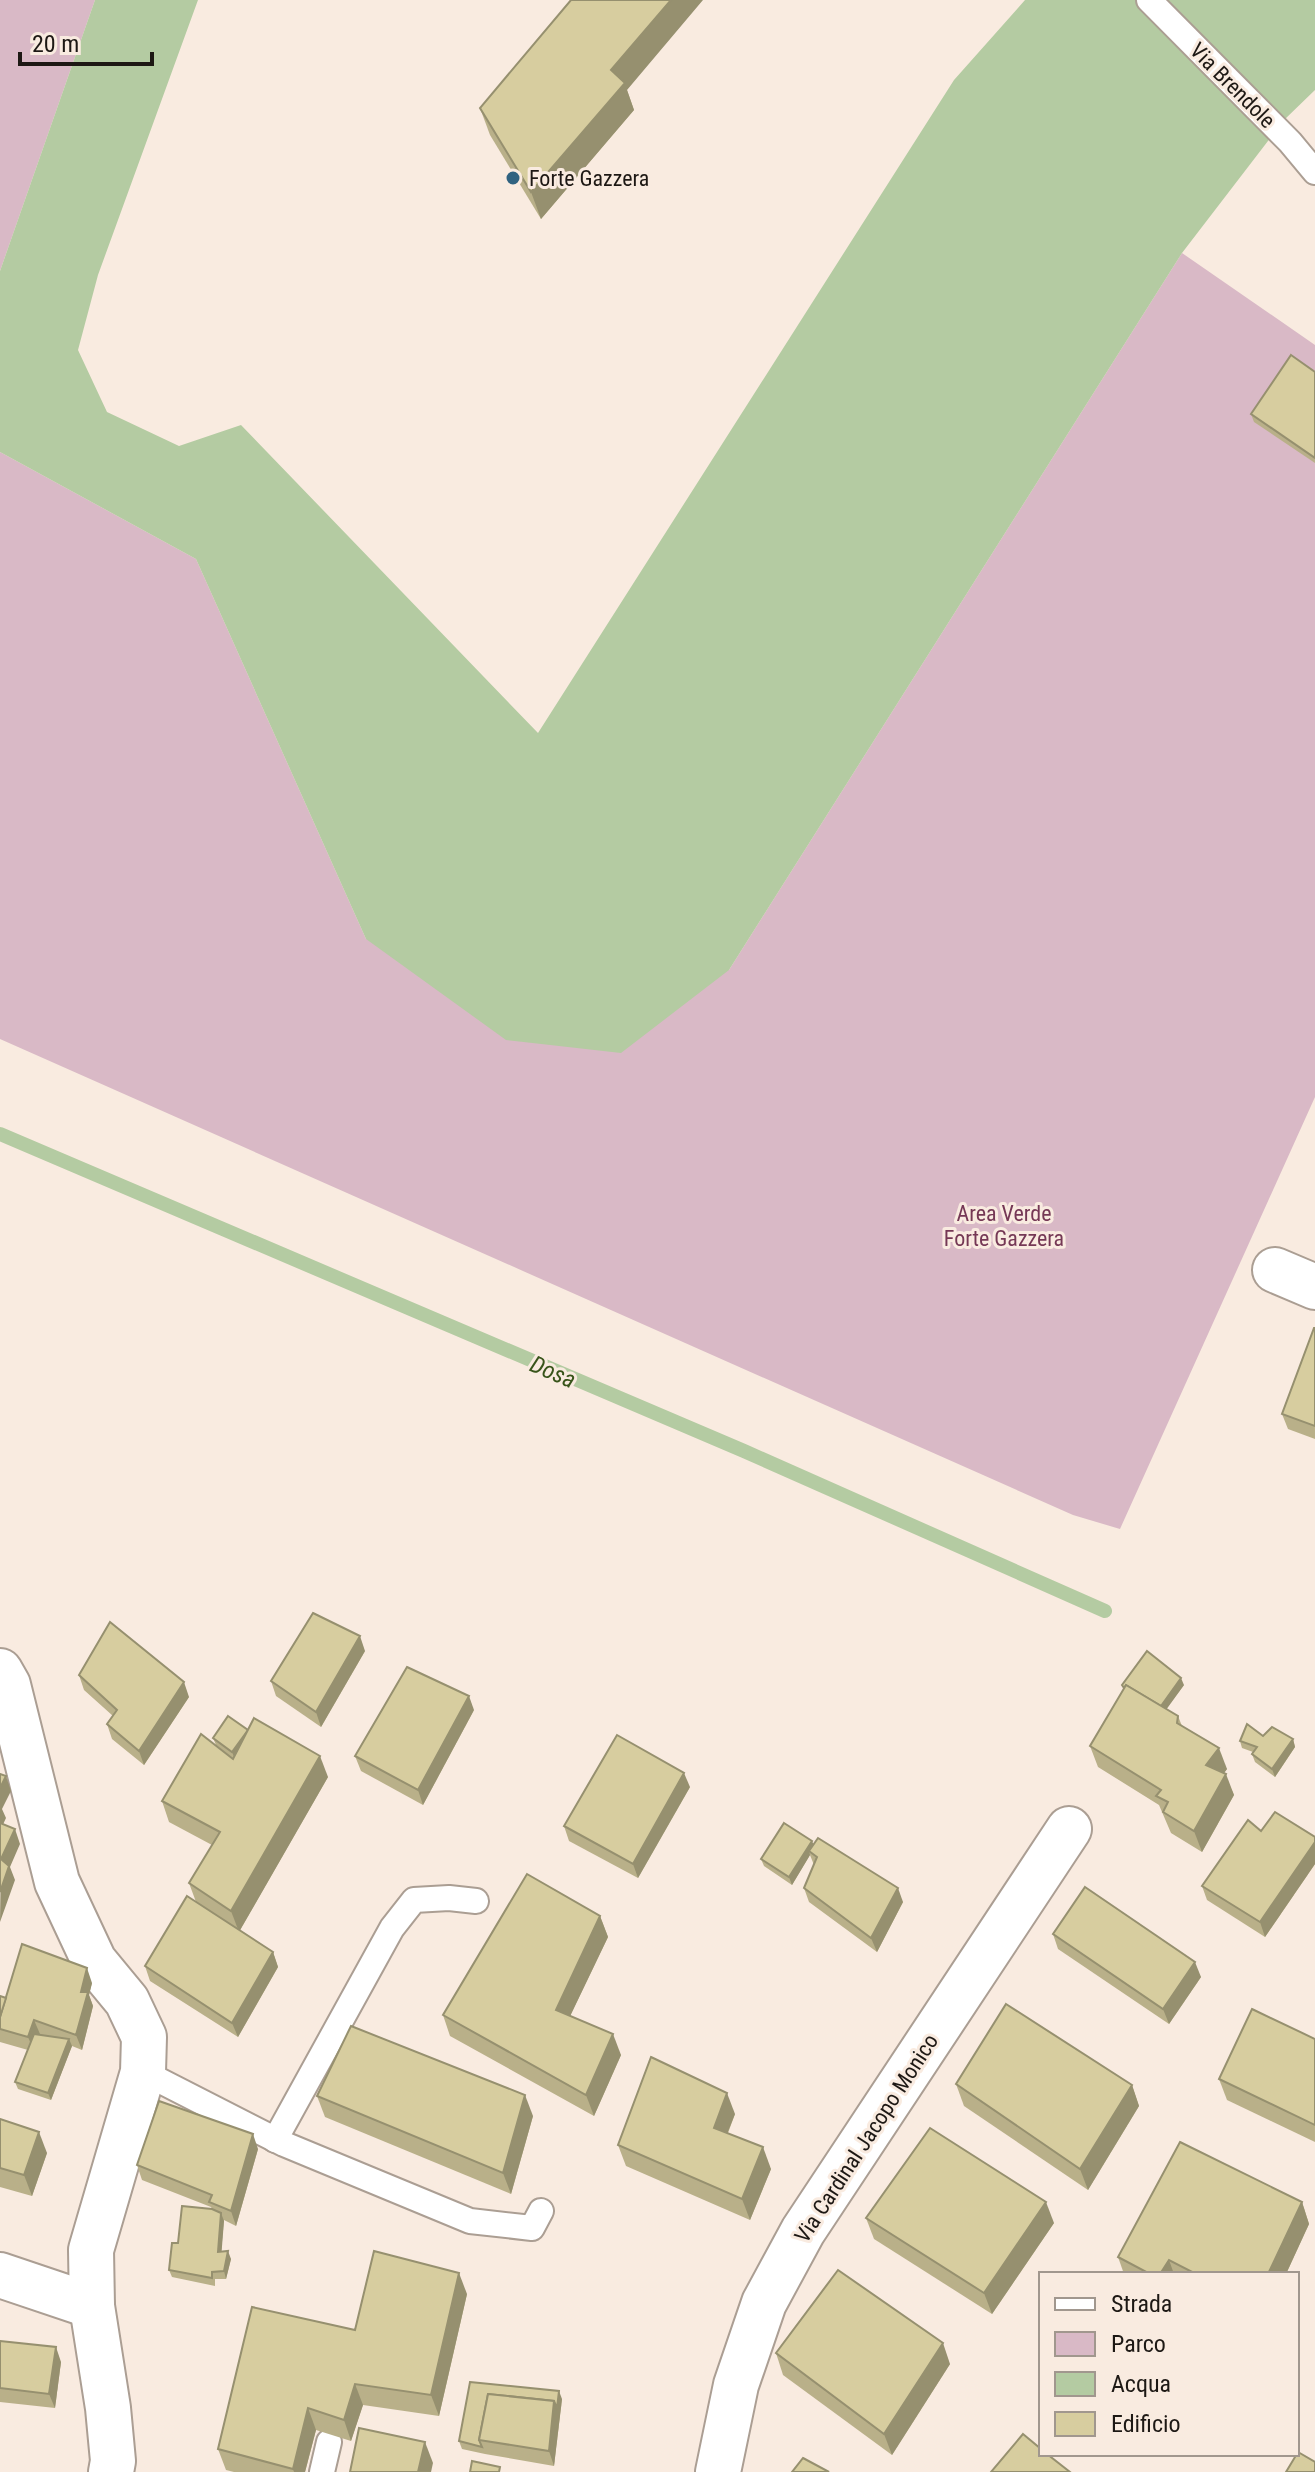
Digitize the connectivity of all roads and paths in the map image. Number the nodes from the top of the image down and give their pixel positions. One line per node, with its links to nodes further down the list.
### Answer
1 (1149, 0): 2 (lane, Via Brendole)
2 (1315, 172)
3 (1275, 1270): 4 (street)
4 (1315, 1287)
5 (0, 1671): 8 (street)
6 (1069, 1829): 16 (street, Via Cardinal Jacopo Monico)
7 (476, 1901): 9 (lane)
8 (143, 2072): 9 (lane); 12 (street)
9 (275, 2140): 10 (lane)
10 (541, 2211)
11 (0, 2275): 12 (street)
12 (92, 2306): 14 (street)
13 (329, 2442): 15 (lane)
14 (111, 2472)
15 (322, 2472)
16 (718, 2472)

